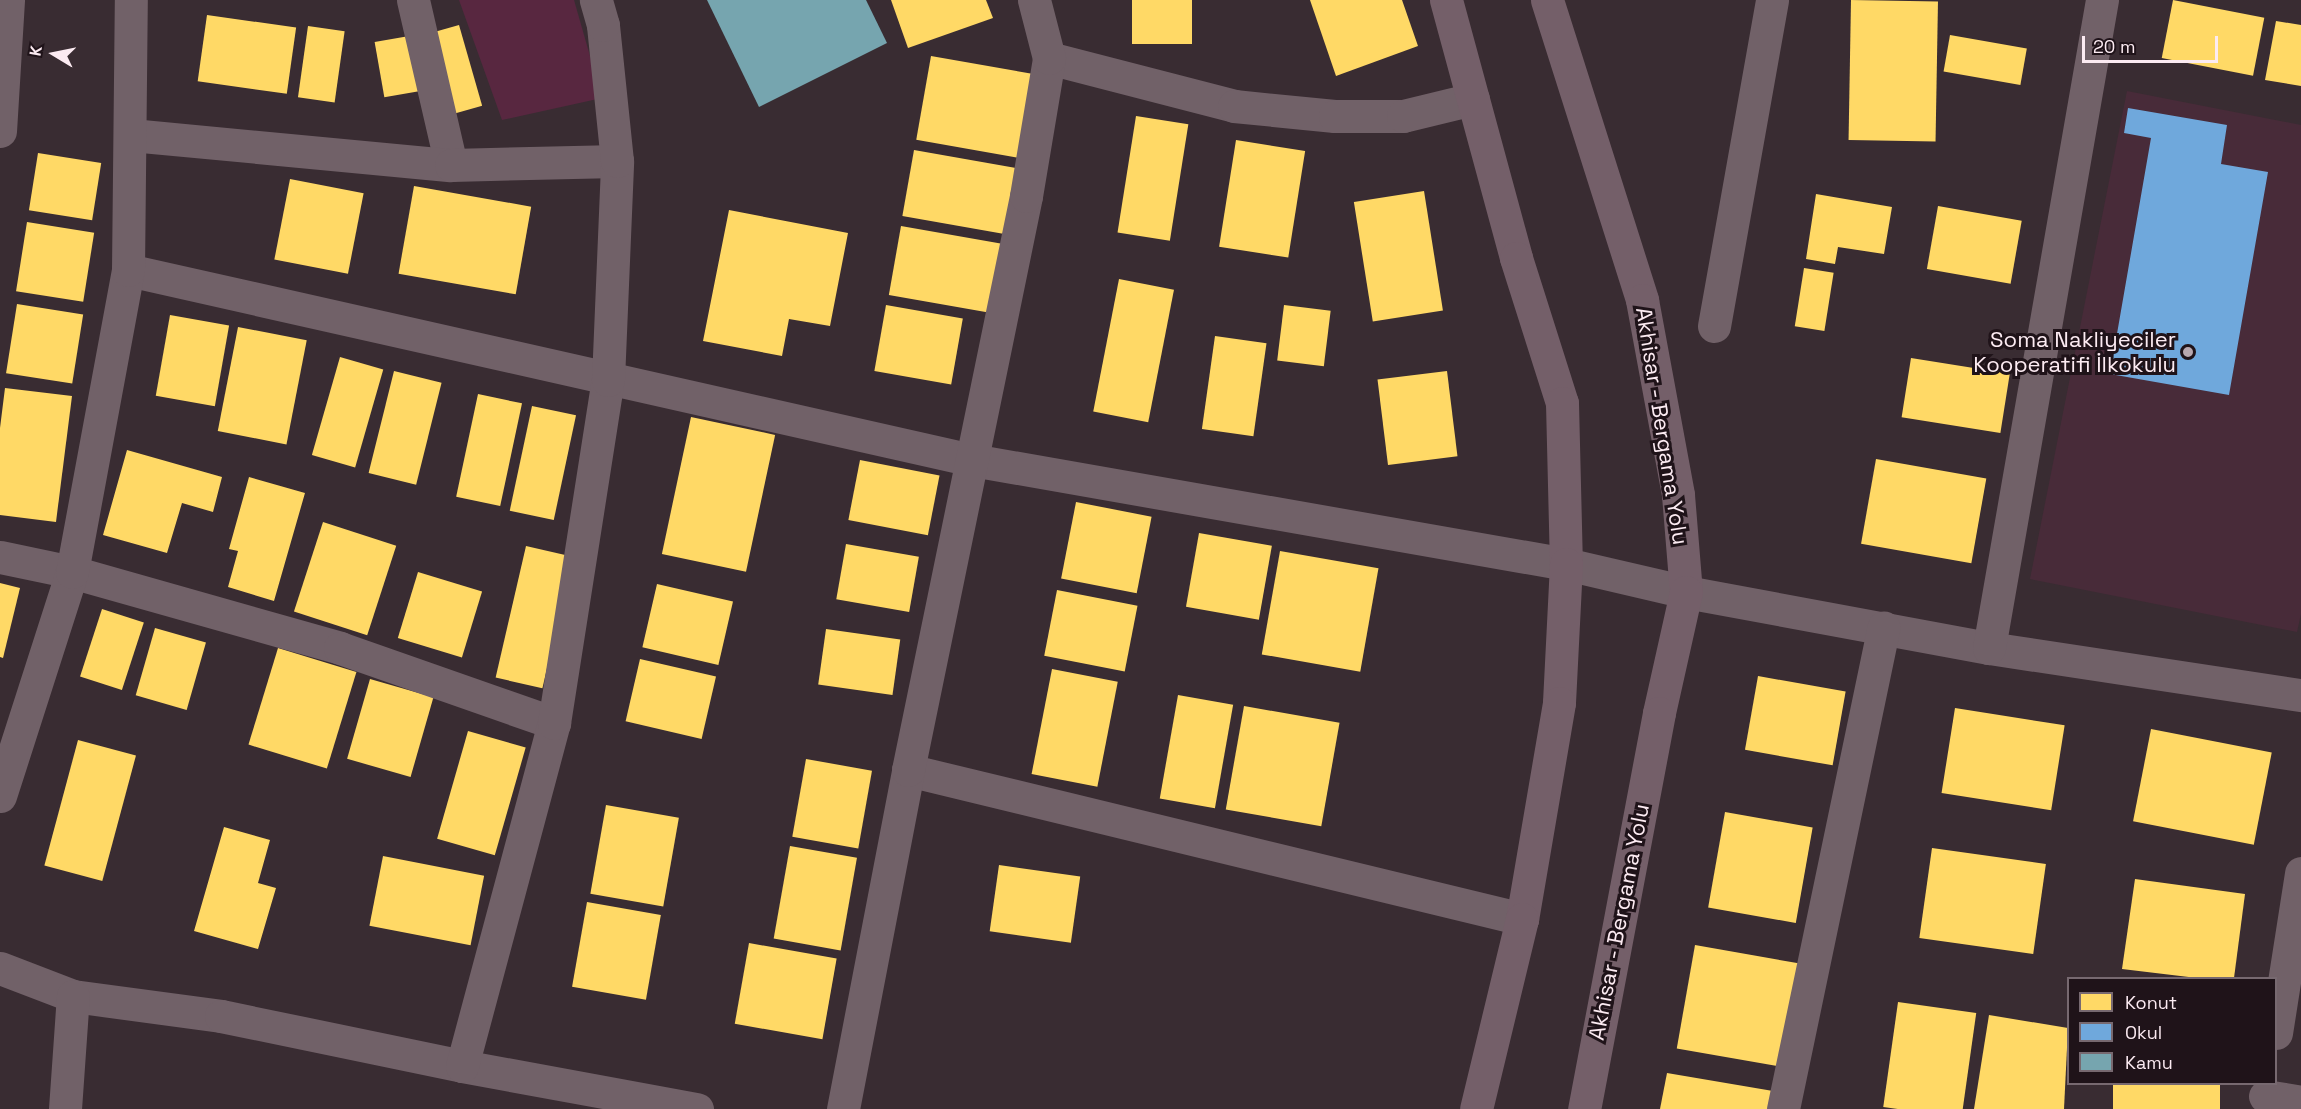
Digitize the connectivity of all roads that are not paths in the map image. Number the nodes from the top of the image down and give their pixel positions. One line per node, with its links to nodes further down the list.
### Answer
1 (8, 0): 12 (street)
2 (131, 0): 13 (street)
3 (413, 0): 15 (street)
4 (596, 0): 14 (street)
5 (1034, 0): 10 (street)
6 (1446, 0): 11 (main road)
7 (1547, 0): 23 (main road, Akhisar - Bergama Yolu)
8 (1772, 0): 17 (street)
9 (2102, 0): 25 (street)
10 (1049, 58): 11 (street); 19 (street)
11 (1473, 99): 21 (main road)
12 (0, 131)
13 (131, 135): 15 (street); 16 (street)
14 (617, 161): 15 (street); 18 (street)
15 (451, 165)
16 (128, 270): 18 (street); 22 (street)
17 (1714, 326)
18 (608, 380): 19 (street); 27 (street)
19 (972, 460): 21 (street); 28 (street)
20 (0, 557): 22 (street)
21 (1566, 564): 23 (street); 31 (main road)
22 (72, 572): 27 (street); 29 (street)
23 (1686, 592): 24 (street); 42 (main road, Akhisar - Bergama Yolu)
24 (1884, 627): 25 (street); 43 (street)
25 (1989, 648): 26 (street)
26 (2301, 695)
27 (554, 723): 35 (street)
28 (908, 770): 31 (street); 40 (street)
29 (0, 796)
30 (2301, 873): 34 (street)
31 (1522, 919): 41 (main road)
32 (0, 968): 33 (street)
33 (73, 996): 35 (street); 38 (street)
34 (2277, 1027)
35 (462, 1066): 39 (street)
36 (2265, 1096): 37 (street)
37 (2301, 1102)
38 (65, 1109)
39 (697, 1109)
40 (843, 1109)
41 (1476, 1109)
42 (1584, 1109)
43 (1782, 1109)

